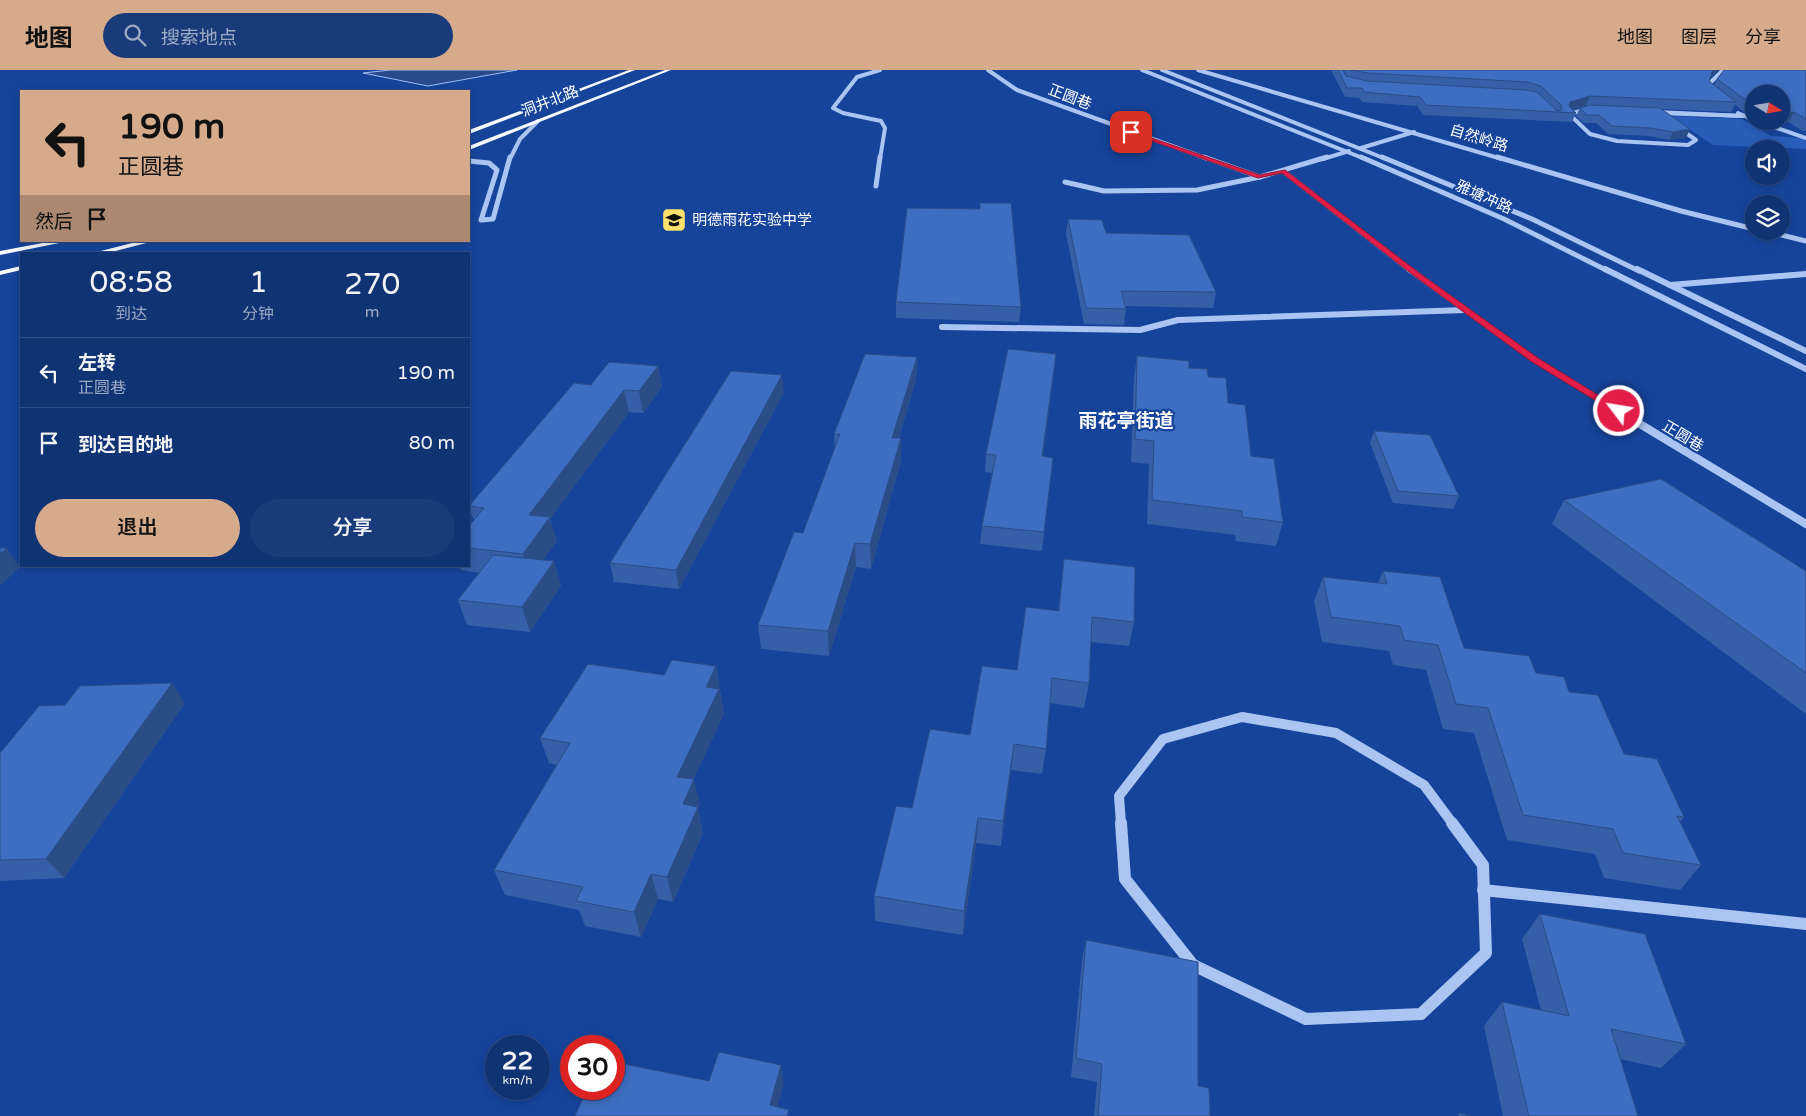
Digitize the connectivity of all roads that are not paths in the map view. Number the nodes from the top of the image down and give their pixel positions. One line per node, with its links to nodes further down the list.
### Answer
1 (634, 70): 19 (main road, 洞井北路)
2 (669, 70): 16 (main road, 洞井北路)
3 (880, 70): 29 (street)
4 (988, 70): 27 (street, 正圆巷)
5 (1142, 70): 24 (street, 雅塘冲路)
6 (1162, 70): 23 (street, 雅塘冲路)
7 (1198, 70): 20 (street, 自然岭路)
8 (1723, 70): 9 (street)
9 (1715, 96)
10 (1596, 110): 17 (street)
11 (1736, 111): 14 (street)
12 (1650, 112): 13 (street)
13 (1659, 113): 14 (street); 15 (street)
14 (1743, 116)
15 (1666, 118)
16 (540, 119): 22 (main road, 洞井北路); 25 (street)
17 (1674, 124)
18 (1782, 130): 21 (street)
19 (470, 132)
20 (1414, 132): 23 (street); 30 (street, 自然岭路)
21 (1806, 138)
22 (470, 148)
23 (1362, 148): 24 (street); 40 (street, 雅塘冲路)
24 (1348, 152): 26 (street); 44 (street, 雅塘冲路)
25 (470, 162)
26 (1283, 171): 27 (street); 41 (street, 正圆巷)
27 (1260, 177): 28 (street)
28 (1065, 182)
29 (876, 186)
30 (1745, 226)
31 (1790, 237): 32 (street)
32 (1806, 241)
33 (60, 242): 36 (main road)
34 (146, 242): 35 (main road)
35 (102, 252)
36 (0, 253)
37 (20, 268): 38 (main road)
38 (0, 272)
39 (1806, 274): 40 (street)
40 (1670, 285): 43 (street, 雅塘冲路)
41 (1465, 310): 42 (street); 45 (street, 正圆巷)
42 (942, 327)
43 (1806, 351)
44 (1806, 368)
45 (1806, 524)
46 (1483, 890): 46 (street); 47 (street)
47 (1806, 924)

